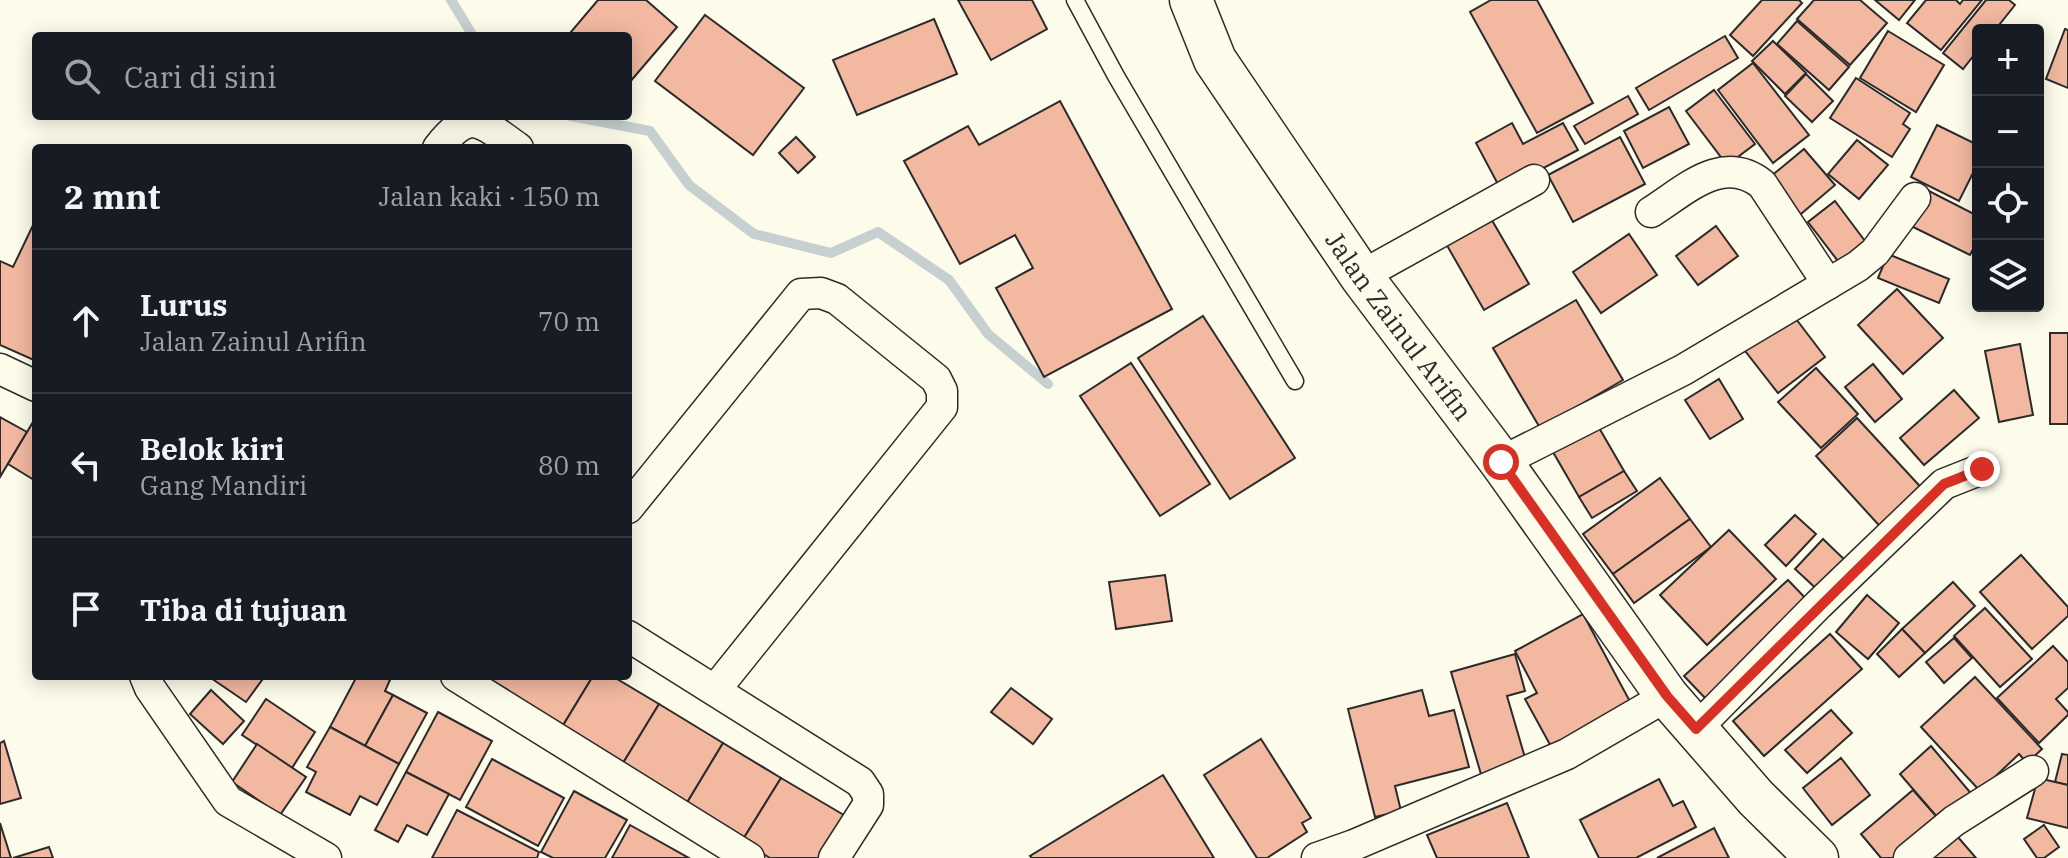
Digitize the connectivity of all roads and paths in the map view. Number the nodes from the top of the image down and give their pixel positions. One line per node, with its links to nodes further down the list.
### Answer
1 (1075, 0): 11 (lane)
2 (1191, 0): 8 (street, Jalan Zainul Arifin)
3 (441, 144): 4 (street)
4 (512, 144)
5 (1534, 180): 8 (street)
6 (1915, 198): 9 (street)
7 (1651, 212): 9 (street)
8 (1361, 276): 13 (street, Jalan Zainul Arifin)
9 (1828, 284): 13 (street)
10 (0, 369): 12 (street)
11 (1295, 381)
12 (32, 384)
13 (1501, 462): 20 (street, Jalan Zainul Arifin)
14 (1982, 469): 21 (street)
15 (632, 503): 19 (street)
16 (632, 638): 19 (street)
17 (147, 680): 23 (street)
18 (462, 680): 24 (street)
19 (715, 690): 25 (street)
20 (1667, 696): 21 (street, Jalan Zainul Arifin); 26 (street)
21 (1696, 729): 27 (street, Jalan Zainul Arifin)
22 (2033, 771): 28 (street)
23 (326, 858)
24 (749, 858)
25 (834, 858)
26 (1317, 858)
27 (1817, 858)
28 (1909, 858)

